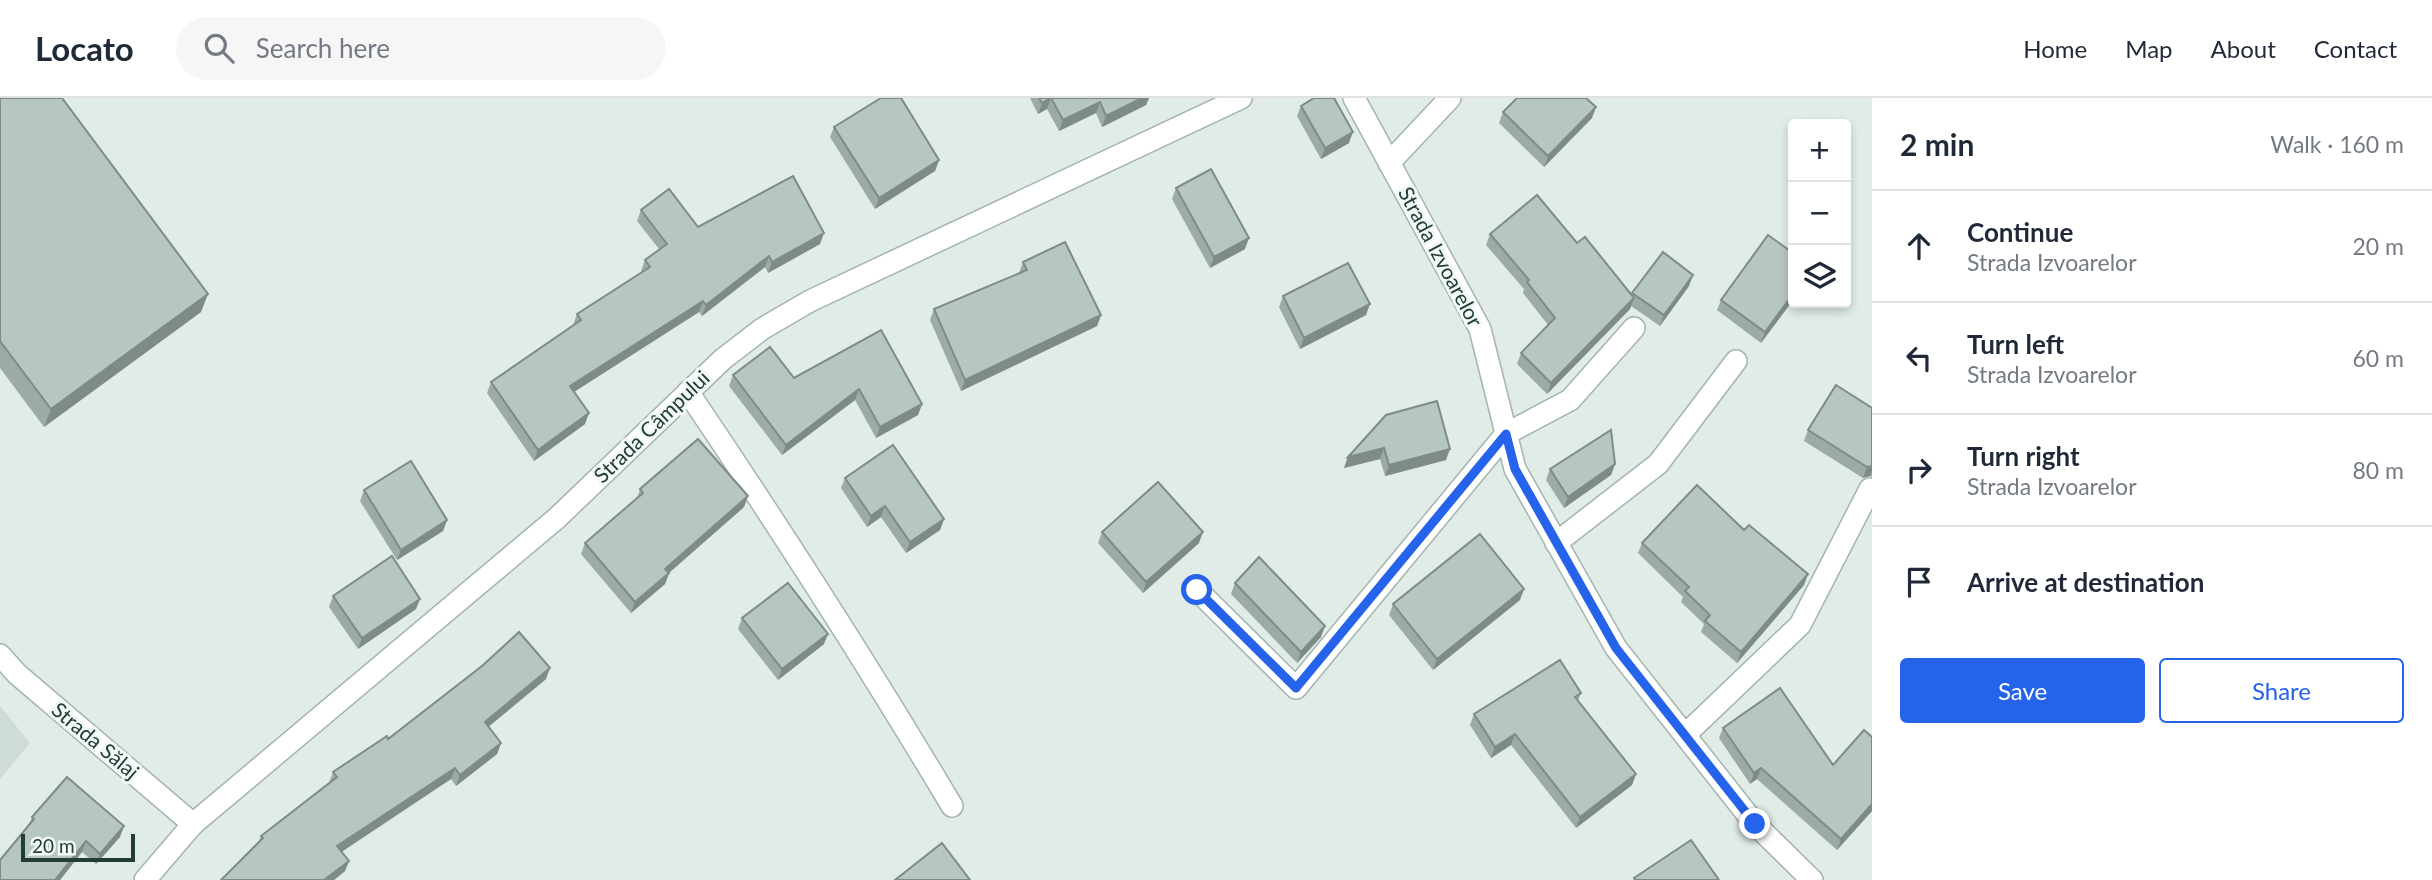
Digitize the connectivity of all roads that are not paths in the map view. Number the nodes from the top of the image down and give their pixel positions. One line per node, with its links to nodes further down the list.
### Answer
1 (1241, 98): 7 (street, Strada Câmpului)
2 (1354, 98): 4 (street, Strada Izvoarelor)
3 (1450, 98): 4 (street, Strada Izvoarelor)
4 (1389, 163): 8 (street, Strada Izvoarelor)
5 (1634, 328): 8 (street)
6 (1736, 361): 10 (street)
7 (688, 393): 14 (street); 15 (street, Strada Câmpului)
8 (1506, 434): 10 (street, Strada Izvoarelor); 11 (street)
9 (1870, 489): 13 (street)
10 (1556, 543): 13 (street, Strada Izvoarelor)
11 (1197, 590)
12 (0, 655): 15 (street, Strada Sălaj)
13 (1685, 735): 17 (street, Strada Izvoarelor)
14 (951, 806)
15 (193, 824): 16 (street, Strada Câmpului)
16 (145, 880)
17 (1812, 880)

